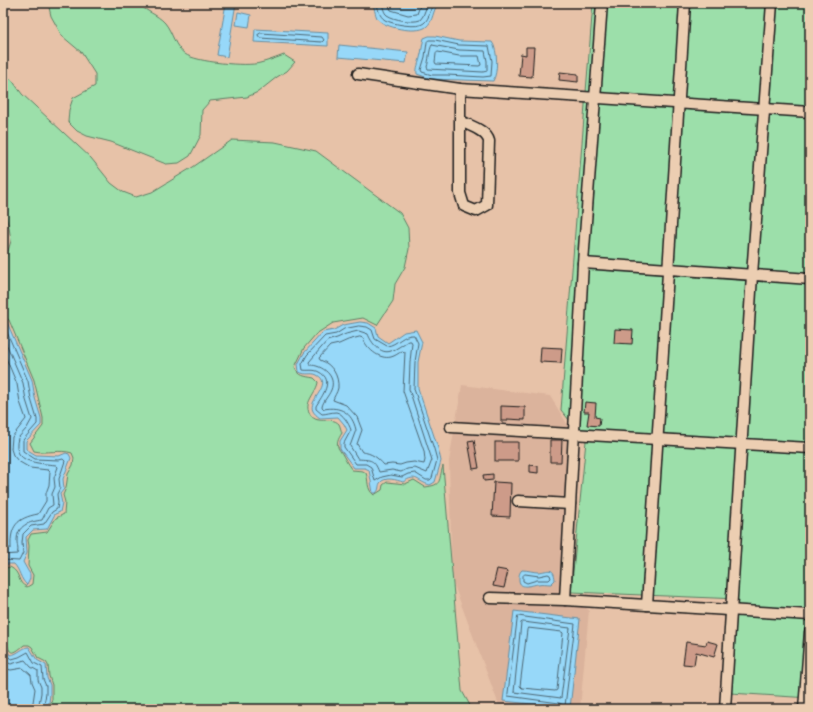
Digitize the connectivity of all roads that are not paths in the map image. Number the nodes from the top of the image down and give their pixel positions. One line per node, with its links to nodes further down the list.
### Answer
1 (602, 3): 6 (street)
2 (685, 3): 7 (street)
3 (772, 3): 8 (street)
4 (358, 74): 5 (street)
5 (460, 89): 6 (street); 10 (street)
6 (595, 97): 7 (street); 11 (street)
7 (679, 103): 8 (street); 12 (street)
8 (764, 109): 9 (street); 13 (street)
9 (810, 112)
10 (461, 121): 10 (street)
11 (583, 263): 12 (street); 16 (street)
12 (668, 269): 13 (street); 17 (street)
13 (752, 275): 14 (street); 18 (street)
14 (810, 279)
15 (451, 427): 16 (street)
16 (574, 434): 17 (street); 21 (street)
17 (657, 439): 18 (street); 24 (street)
18 (741, 444): 19 (street); 25 (street)
19 (810, 448)
20 (518, 501): 21 (street)
21 (570, 504): 23 (street)
22 (490, 598): 23 (street)
23 (565, 600): 24 (street)
24 (647, 605): 25 (street)
25 (731, 610): 26 (street); 28 (street)
26 (810, 615)
27 (810, 632): 29 (street)
28 (725, 709)
29 (804, 709)

